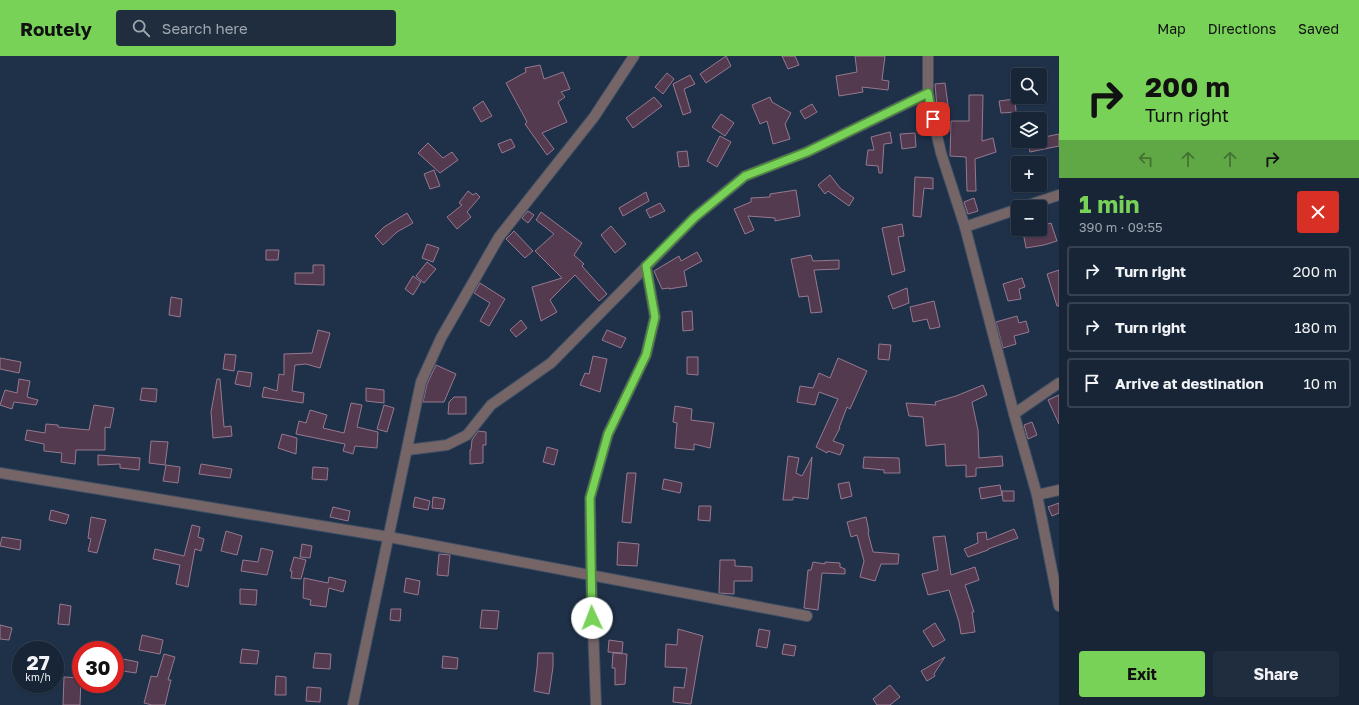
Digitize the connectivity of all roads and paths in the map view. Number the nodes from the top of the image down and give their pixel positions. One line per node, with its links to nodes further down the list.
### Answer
1 (634, 56): 11 (street)
2 (928, 56): 3 (street)
3 (928, 93): 7 (street); 8 (street)
4 (1059, 195): 5 (street)
5 (1044, 200)
6 (1011, 212): 7 (street)
7 (965, 228): 10 (street)
8 (646, 266): 11 (street); 16 (street)
9 (1059, 384): 10 (street)
10 (1014, 414): 14 (street)
11 (407, 450): 15 (street)
12 (0, 473): 15 (street)
13 (1059, 490): 14 (street)
14 (1037, 495): 17 (street)
15 (389, 537): 16 (street); 19 (street)
16 (591, 575): 18 (street); 20 (street)
17 (1059, 606)
18 (807, 616)
19 (353, 705)
20 (596, 705)

